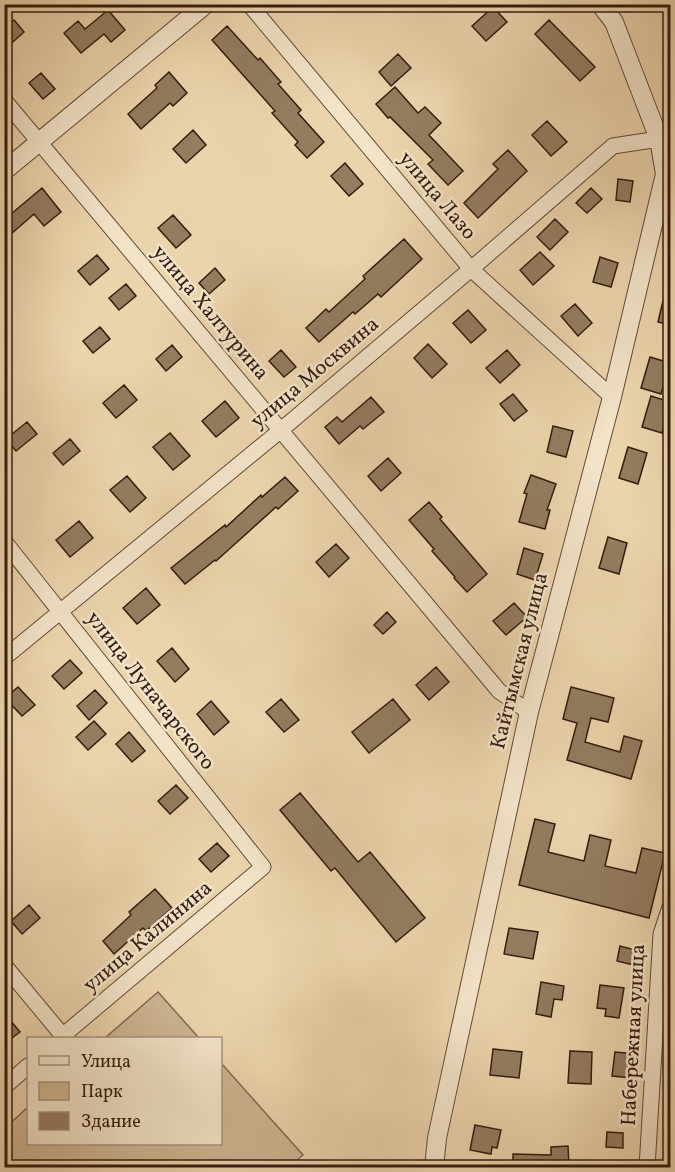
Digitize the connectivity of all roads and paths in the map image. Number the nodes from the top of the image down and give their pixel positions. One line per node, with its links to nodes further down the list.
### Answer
1 (206, 4): 6 (street)
2 (249, 4): 9 (street, улица Лазо)
3 (600, 4): 5 (street)
4 (4, 100): 6 (street, улица Халтурина)
5 (659, 140): 8 (street); 9 (street, улица Москвина)
6 (39, 142): 7 (street); 11 (street, улица Халтурина)
7 (4, 171)
8 (668, 173): 10 (street, Кайтымская улица)
9 (471, 269): 10 (street, улица Лазо); 11 (street, улица Москвина)
10 (612, 397): 15 (street, Кайтымская улица)
11 (281, 430): 13 (street, улица Москвина); 15 (street, улица Халтурина)
12 (4, 541): 13 (street, улица Луначарского)
13 (61, 612): 14 (street, улица Москвина); 16 (street, улица Луначарского)
14 (4, 658)
15 (529, 712): 22 (street, Кайтымская улица)
16 (263, 867): 19 (street, улица Калинина)
17 (670, 907): 23 (street, Набережная улица)
18 (4, 965): 19 (street)
19 (61, 1037)
20 (27, 1067): 21 (street)
21 (4, 1087)
22 (434, 1167)
23 (648, 1167)

